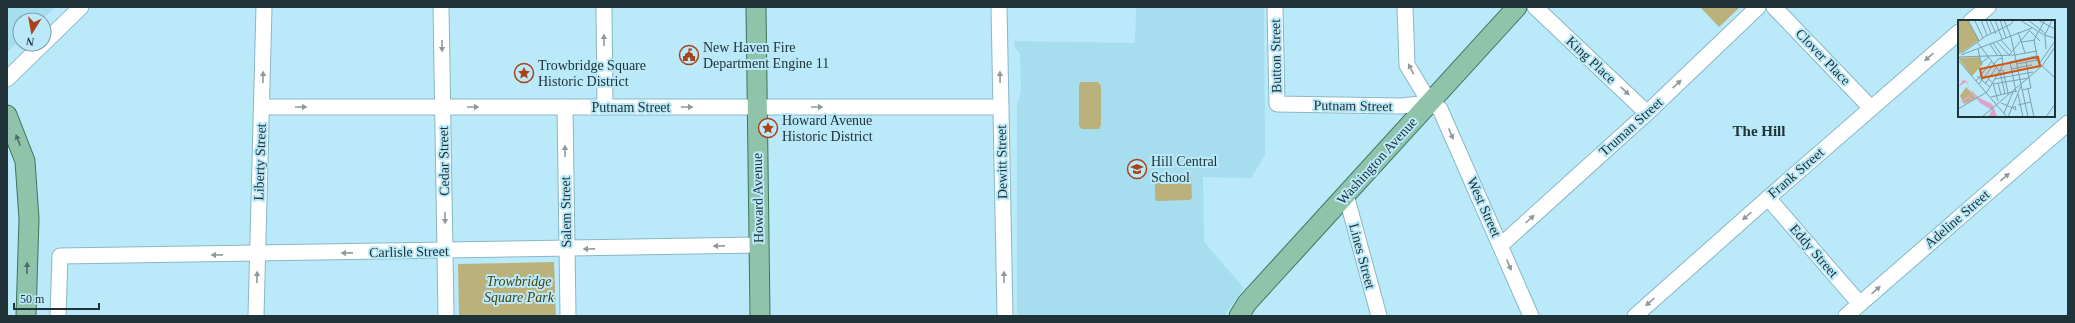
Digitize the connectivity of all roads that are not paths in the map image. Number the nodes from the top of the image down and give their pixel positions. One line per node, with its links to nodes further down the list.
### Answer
1 (81, 7): 16 (street)
2 (264, 7): 21 (street, Liberty Street, one-way to 2)
3 (441, 7): 22 (street, Cedar Street, one-way to 22)
4 (604, 7): 23 (street, one-way to 4)
5 (756, 7): 24 (main road, Howard Avenue)
6 (999, 7): 25 (street, Dewitt Street, one-way to 6)
7 (1275, 7): 20 (street, Button Street)
8 (1405, 7): 19 (street, West Street, one-way to 8)
9 (1517, 7): 19 (main road, Washington Avenue)
10 (1535, 7): 28 (street, King Place, one-way to 28)
11 (1758, 7): 28 (street, Truman Street, one-way to 11)
12 (1774, 7): 27 (street, Clover Place)
13 (1988, 7): 14 (street)
14 (1972, 20)
15 (1958, 33): 27 (street, Frank Street, one-way to 27)
16 (52, 36)
17 (36, 52): 18 (street)
18 (7, 79)
19 (1430, 103): 20 (street, Putnam Street); 31 (main road, Washington Avenue); 34 (street, West Street, one-way to 34)
20 (1277, 104)
21 (262, 107): 22 (street, Putnam Street, one-way to 22); 37 (street, Liberty Street)
22 (443, 107): 26 (street, Putnam Street, one-way to 26); 36 (street, Cedar Street, one-way to 36)
23 (605, 107): 24 (street, Putnam Street, one-way to 24); 26 (street, Putnam Street)
24 (757, 107): 25 (street, Putnam Street, one-way to 25); 33 (main road, Howard Avenue)
25 (1001, 107): 45 (street, Dewitt Street, one-way to 25)
26 (564, 108): 35 (street, Salem Street, one-way to 26)
27 (1871, 108): 32 (street, Frank Street)
28 (1647, 112): 34 (street, Truman Street, one-way to 28)
29 (7, 114): 39 (main road, one-way to 29)
30 (2068, 123): 38 (street, Adeline Street, one-way to 30)
31 (1346, 195): 46 (main road, Washington Avenue); 47 (street, Lines Street)
32 (1768, 198): 38 (street, Eddy Street); 49 (street, Frank Street, one-way to 49)
33 (758, 245): 35 (street, Carlisle Street, one-way to 35); 44 (main road, Howard Avenue)
34 (1500, 245): 48 (street, West Street, one-way to 48)
35 (566, 249): 36 (street, Carlisle Street); 43 (street, Salem Street)
36 (446, 251): 37 (street, Carlisle Street, one-way to 37); 42 (street, Cedar Street)
37 (258, 254): 40 (street, Carlisle Street, one-way to 40); 41 (street, Liberty Street, one-way to 37)
38 (1860, 304): 50 (street, Adeline Street)
39 (26, 316)
40 (58, 316)
41 (256, 316)
42 (446, 316)
43 (568, 316)
44 (760, 316)
45 (1005, 316)
46 (1239, 316)
47 (1378, 316)
48 (1531, 316)
49 (1635, 316)
50 (1846, 316)

